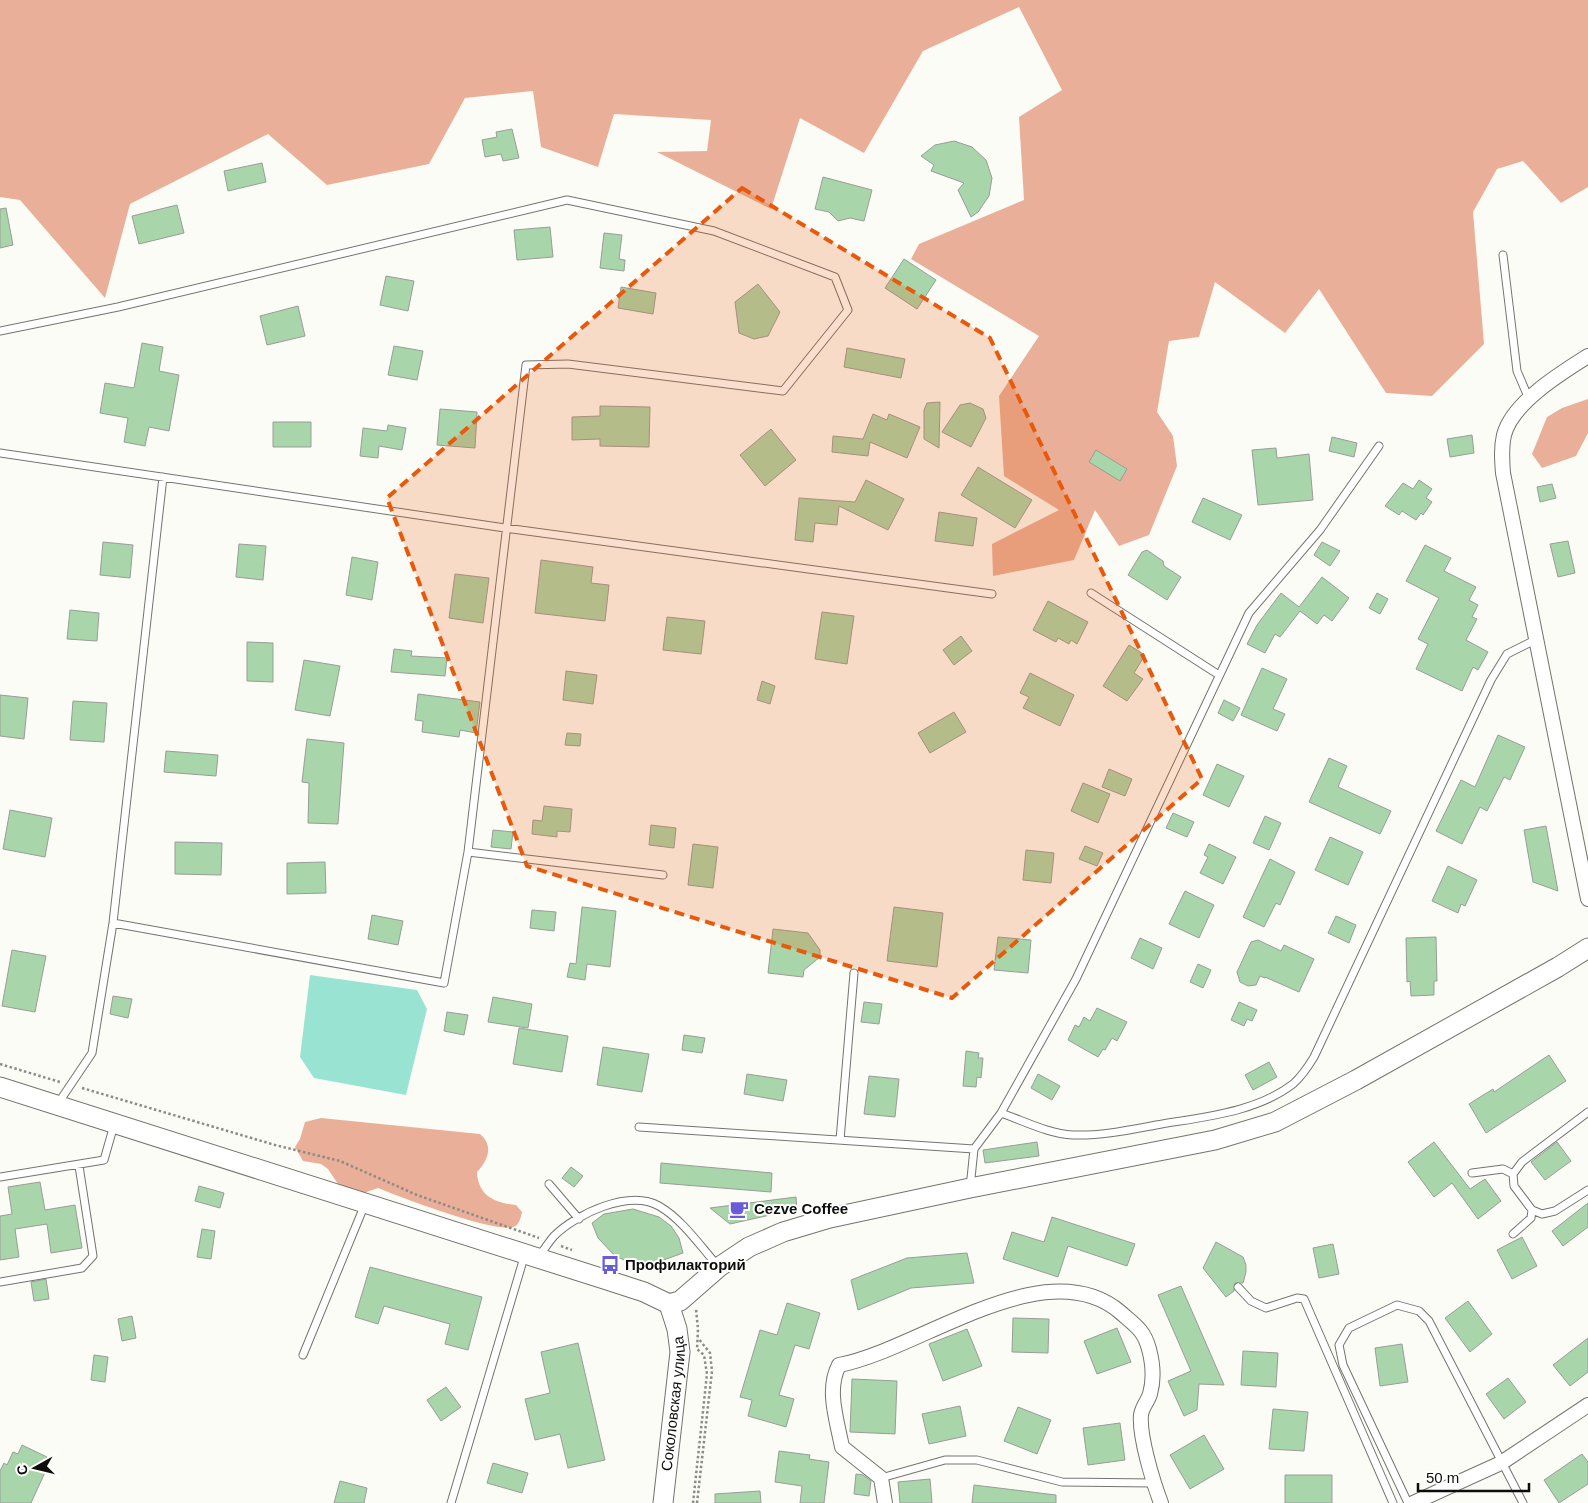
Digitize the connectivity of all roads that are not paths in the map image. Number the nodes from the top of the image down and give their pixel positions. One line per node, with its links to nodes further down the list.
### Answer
1 (1503, 255): 4 (lane)
2 (0, 331): 8 (lane)
3 (1588, 356): 4 (street)
4 (1529, 399): 11 (street)
5 (1379, 446): 12 (lane)
6 (0, 453): 7 (lane)
7 (163, 477): 8 (lane); 16 (lane)
8 (505, 528): 10 (lane); 13 (lane)
9 (1090, 593): 12 (lane)
10 (992, 594)
11 (1535, 640): 15 (street); 22 (lane)
12 (1219, 675): 22 (lane)
13 (468, 852): 14 (lane); 16 (lane)
14 (663, 875)
15 (1588, 898)
16 (113, 922): 20 (lane)
17 (1588, 948): 32 (street)
18 (854, 973): 25 (lane)
19 (0, 1087): 20 (street)
20 (57, 1105): 23 (street)
21 (1588, 1112): 29 (lane)
22 (1001, 1113): 26 (lane)
23 (114, 1123): 27 (lane); 34 (street)
24 (639, 1126): 25 (lane)
25 (840, 1140): 26 (lane)
26 (974, 1149): 32 (lane)
27 (79, 1166): 30 (lane); 40 (lane)
28 (1472, 1173): 29 (lane)
29 (1513, 1174): 35 (lane)
30 (0, 1177)
31 (549, 1184): 36 (lane)
32 (970, 1188): 39 (street)
33 (1588, 1190): 35 (lane)
34 (365, 1204): 38 (street); 43 (lane)
35 (1532, 1210): 37 (lane)
36 (579, 1219): 38 (lane); 39 (lane)
37 (1513, 1234)
38 (531, 1256): 42 (street); 48 (lane)
39 (719, 1267): 42 (street)
40 (0, 1282)
41 (1238, 1287): 52 (lane)
42 (669, 1304): 49 (street, Соколовская улица)
43 (303, 1355)
44 (1588, 1405): 45 (street)
45 (1502, 1463): 53 (lane); 54 (street); 55 (lane)
46 (881, 1478): 47 (lane); 47 (street); 50 (street)
47 (1154, 1483): 51 (street)
48 (451, 1503)
49 (663, 1503)
50 (885, 1503)
51 (1160, 1503)
52 (1393, 1503)
53 (1408, 1503)
54 (1413, 1503)
55 (1523, 1503)

